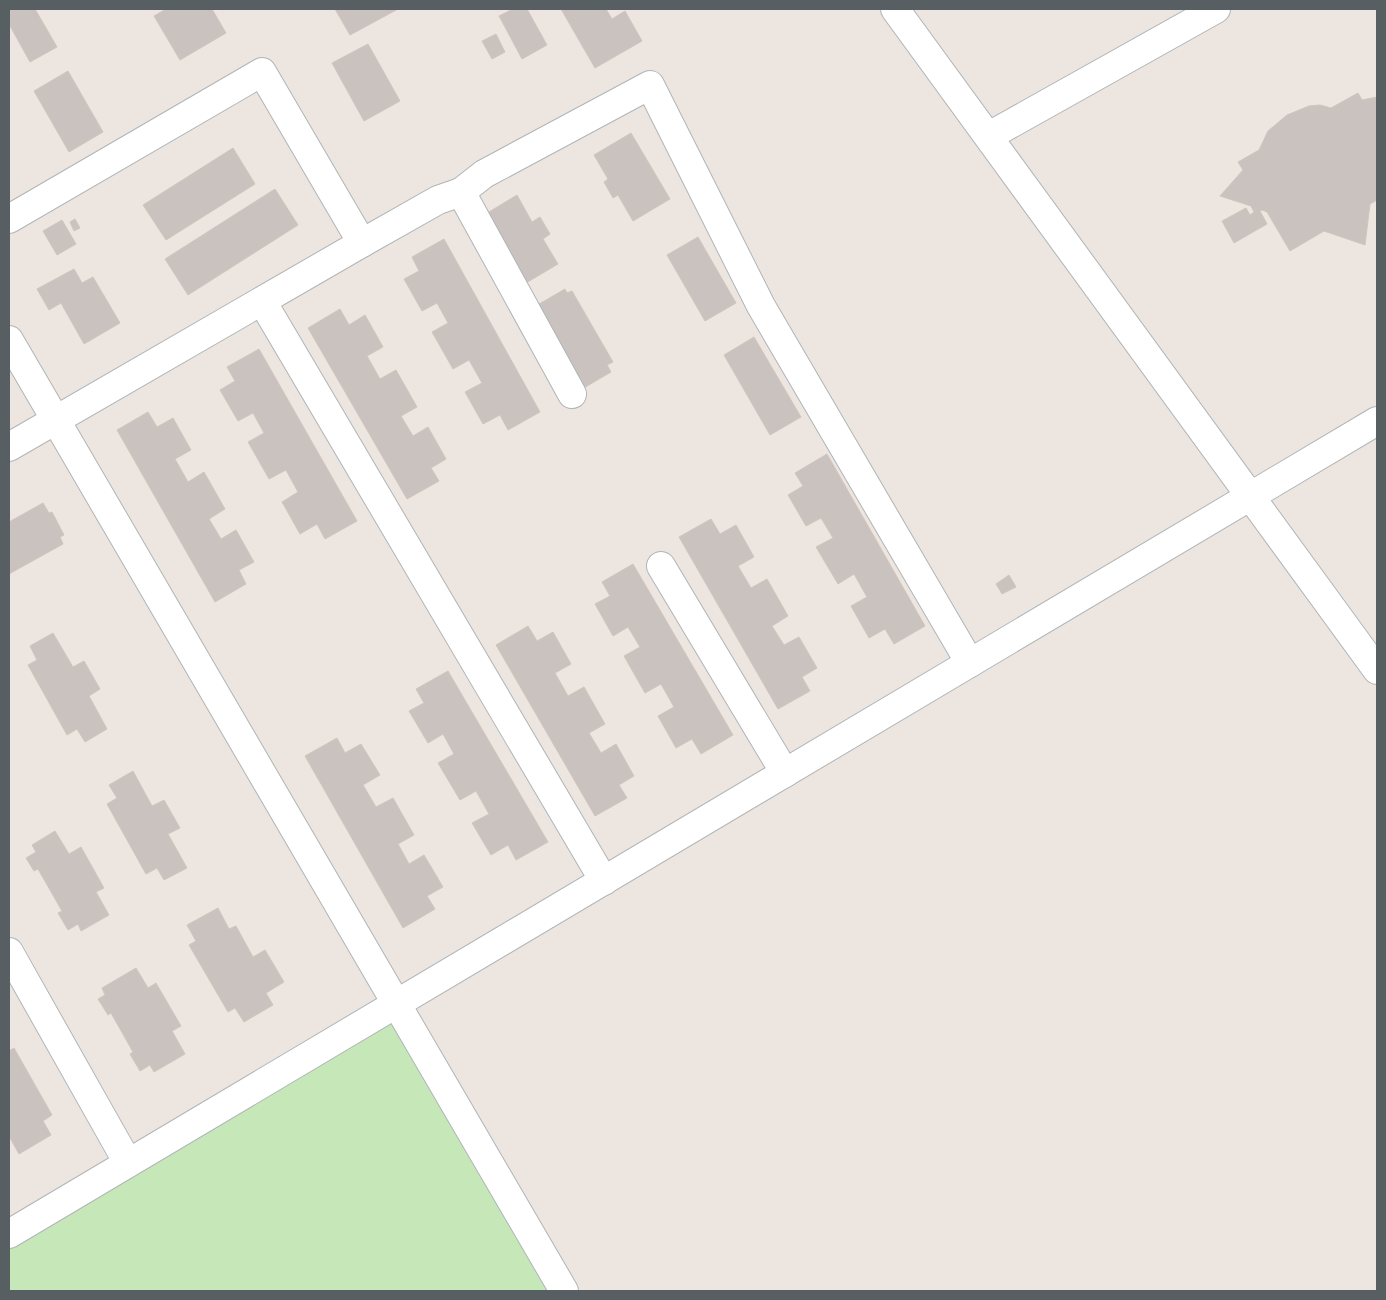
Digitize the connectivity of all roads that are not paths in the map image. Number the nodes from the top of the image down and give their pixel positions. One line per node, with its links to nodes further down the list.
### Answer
1 (895, 9): 3 (street)
2 (1216, 9): 3 (street)
3 (990, 136): 13 (street)
4 (461, 192): 6 (street); 9 (street); 15 (street)
5 (9, 219): 6 (street)
6 (362, 243): 7 (street)
7 (262, 300): 10 (street); 18 (street)
8 (9, 340): 10 (street)
9 (572, 394)
10 (56, 420): 12 (street); 20 (street)
11 (1377, 421): 13 (street)
12 (9, 448)
13 (1250, 497): 15 (street); 16 (street)
14 (661, 566): 17 (street)
15 (970, 663): 17 (street)
16 (1377, 670)
17 (785, 773): 18 (street)
18 (604, 881): 20 (street)
19 (9, 952): 21 (street)
20 (398, 1003): 21 (street); 23 (street)
21 (128, 1163): 22 (street)
22 (9, 1234)
23 (564, 1291)

